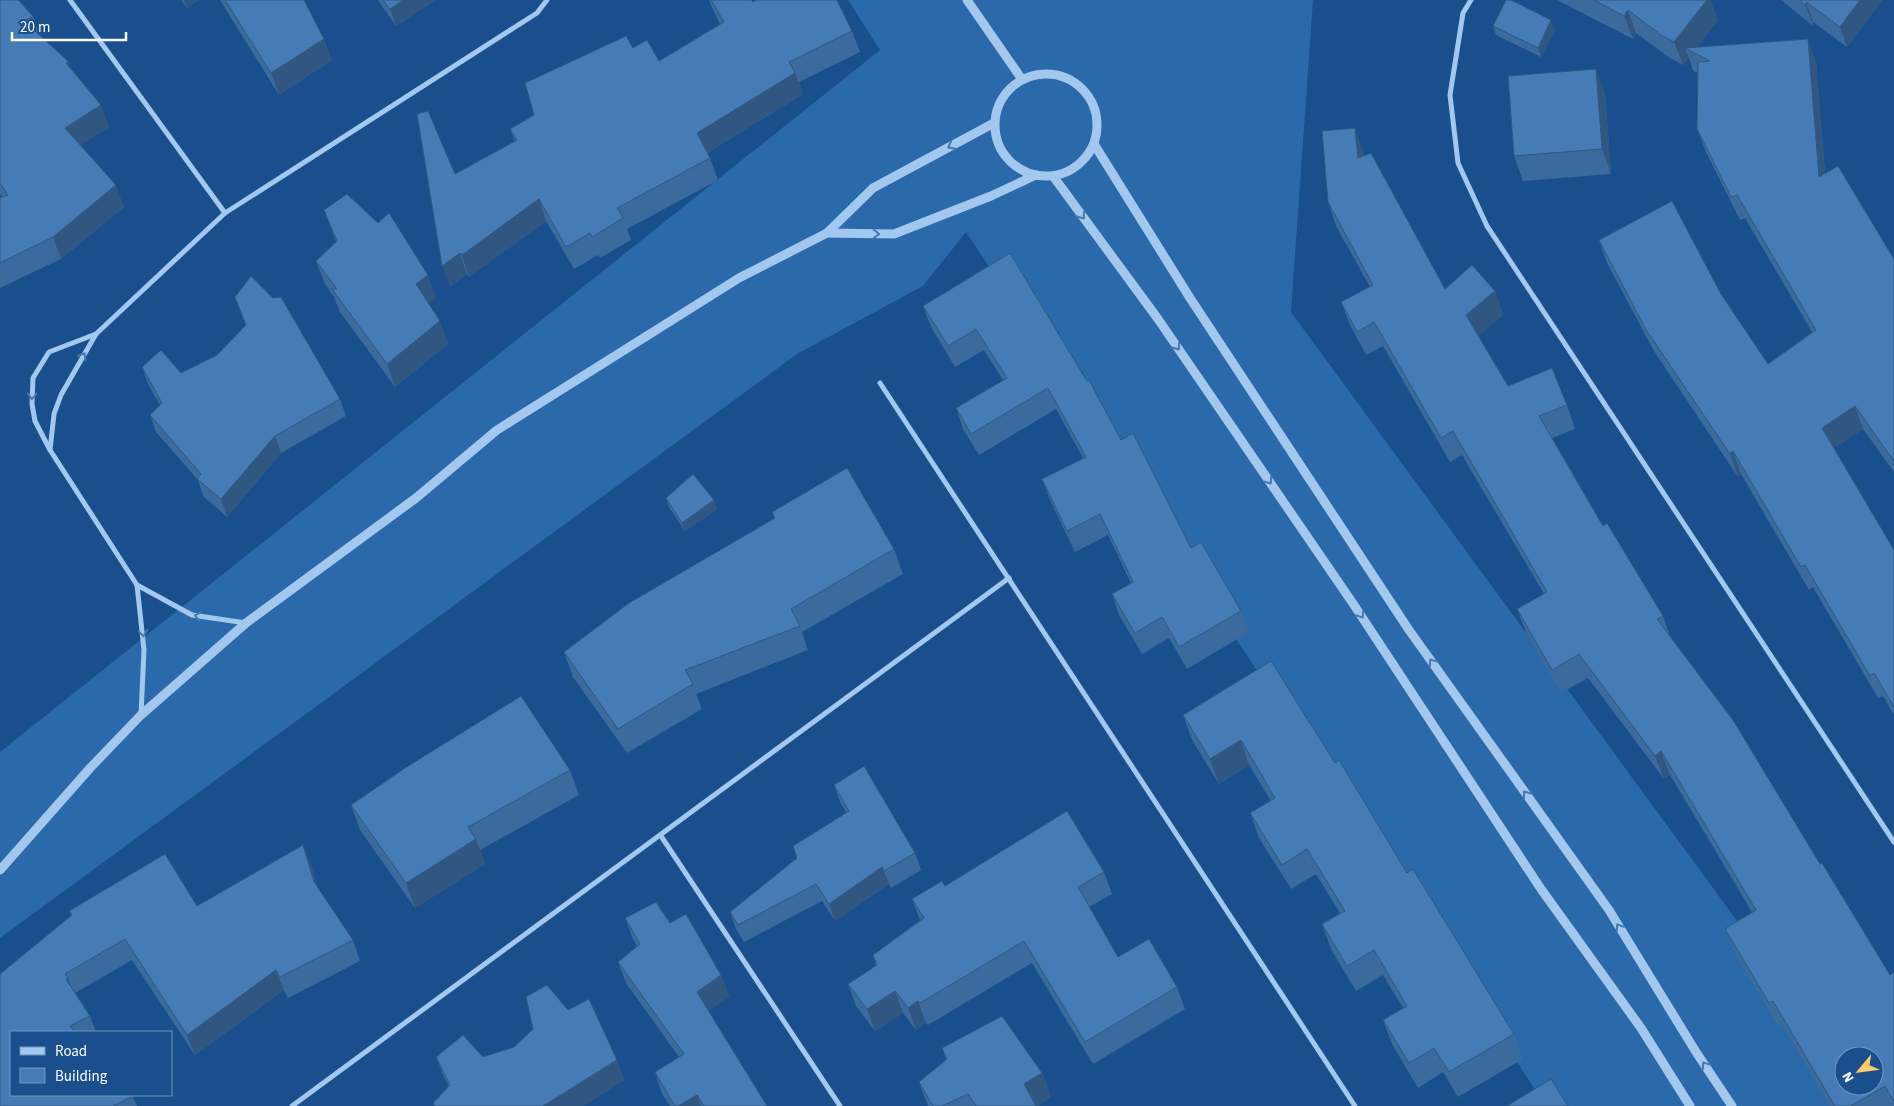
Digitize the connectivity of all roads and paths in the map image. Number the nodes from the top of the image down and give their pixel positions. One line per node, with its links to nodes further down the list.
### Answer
1 (70, 0): 10 (street)
2 (547, 0): 10 (street)
3 (967, 0): 5 (street)
4 (1471, 0): 20 (street)
5 (1021, 78): 6 (street); 7 (street)
6 (994, 123): 8 (street); 11 (street, one-way to 11)
7 (1094, 144): 9 (street); 26 (street, one-way to 7)
8 (1036, 175): 9 (street); 11 (street, one-way to 8)
9 (1053, 176): 25 (street, one-way to 25)
10 (225, 213): 12 (street)
11 (827, 232): 17 (street)
12 (96, 334): 14 (street, one-way to 12); 14 (street, one-way to 14)
13 (880, 383): 15 (street)
14 (50, 450): 16 (street)
15 (1008, 578): 19 (street); 24 (street)
16 (137, 585): 17 (street, one-way to 16); 18 (street, one-way to 18)
17 (246, 623): 18 (street)
18 (141, 715): 21 (street)
19 (661, 836): 22 (street); 23 (street)
20 (1894, 842)
21 (0, 870)
22 (292, 1106)
23 (840, 1106)
24 (1355, 1106)
25 (1690, 1106)
26 (1732, 1106)

